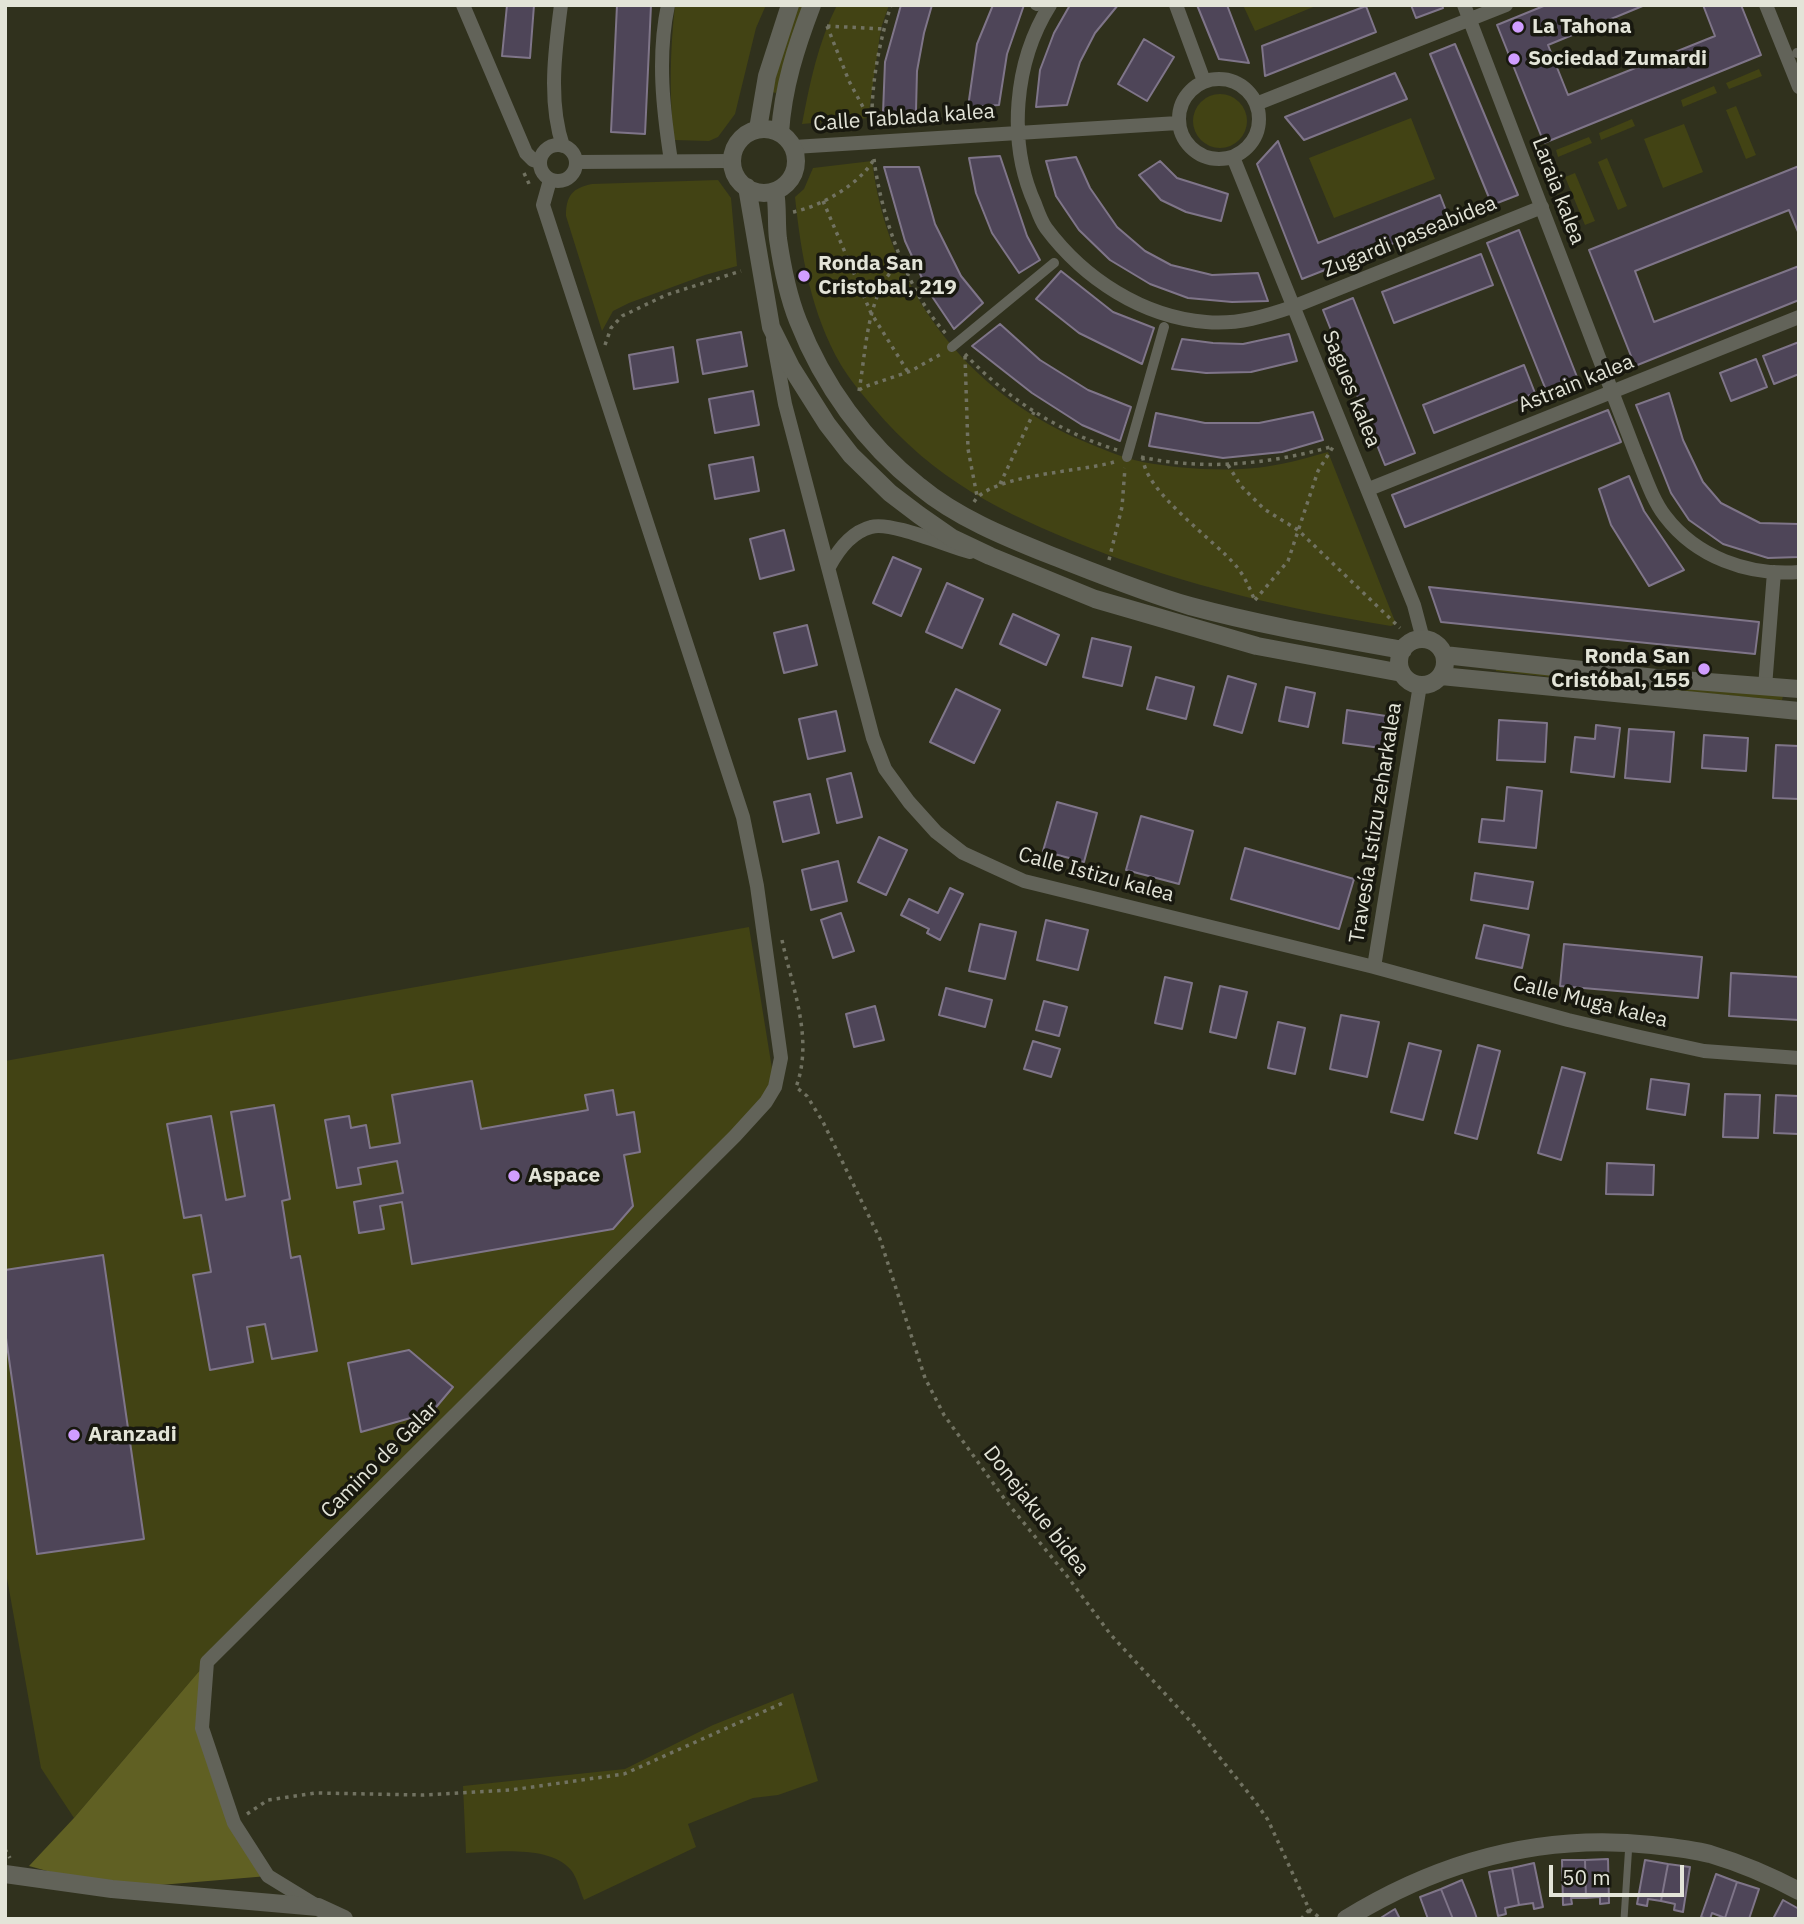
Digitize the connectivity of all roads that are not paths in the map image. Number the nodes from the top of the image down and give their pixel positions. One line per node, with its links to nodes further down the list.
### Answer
1 (463, 5): 24 (street)
2 (561, 5): 19 (street)
3 (668, 5): 22 (street)
4 (790, 5): 16 (street)
5 (812, 5): 17 (street)
6 (1176, 5): 12 (street)
7 (1464, 5): 11 (street, Laraia kalea)
8 (1506, 5): 11 (street)
9 (1766, 5): 13 (street)
10 (1041, 6): 18 (street, Calle Tablada kalea)
11 (1470, 19): 14 (street); 29 (street, Laraia kalea)
12 (1204, 81): 14 (street); 15 (street)
13 (1799, 87)
14 (1256, 104): 21 (street)
15 (1178, 123): 18 (street, Calle Tablada kalea); 21 (street)
16 (758, 129): 17 (street); 23 (street)
17 (780, 132): 20 (street)
18 (1018, 132): 20 (street, Calle Tablada kalea); 31 (street, Calle Tablada kalea)
19 (563, 146): 24 (street); 25 (street)
20 (794, 147): 28 (street)
21 (1233, 157): 31 (street, Sagues kalea)
22 (671, 161): 23 (street); 25 (street)
23 (732, 161): 27 (street)
24 (540, 162): 26 (street)
25 (576, 162): 26 (street)
26 (550, 180): 57 (street, Camino de Galar)
27 (747, 187): 28 (street); 33 (street)
28 (775, 191): 44 (street)
29 (1542, 207): 31 (street, Zugardi paseabidea); 36 (street, Laraia kalea)
30 (1054, 263): 35 (street)
31 (1295, 306): 38 (street, Sagues kalea)
32 (1799, 317): 36 (street, Astrain kalea)
33 (771, 327): 39 (street); 40 (street, Calle Istizu kalea)
34 (1164, 327): 37 (street)
35 (954, 346)
36 (1612, 392): 38 (street, Astrain kalea); 41 (street, Laraia kalea)
37 (1127, 455)
38 (1368, 489): 43 (street, Sagues kalea)
39 (990, 556): 40 (street); 46 (street)
40 (829, 567): 52 (street, Calle Istizu kalea)
41 (1774, 572): 42 (street, Laraia kalea); 49 (street)
42 (1799, 572)
43 (1423, 639): 44 (street); 45 (street)
44 (1403, 650): 46 (street)
45 (1444, 654): 47 (street); 49 (street)
46 (1402, 673): 48 (street)
47 (1441, 676): 48 (street); 51 (street)
48 (1420, 685): 52 (street, Travesía Istizu zeharkalea)
49 (1765, 687): 50 (street)
50 (1799, 689)
51 (1799, 711)
52 (1374, 967): 53 (street, Calle Muga kalea)
53 (1799, 1058)
54 (1629, 1843): 56 (street); 58 (street); 60 (lane)
55 (5, 1874): 57 (street)
56 (1799, 1891)
57 (318, 1907): 59 (street)
58 (1330, 1918)
59 (344, 1919)
60 (1624, 1919)

